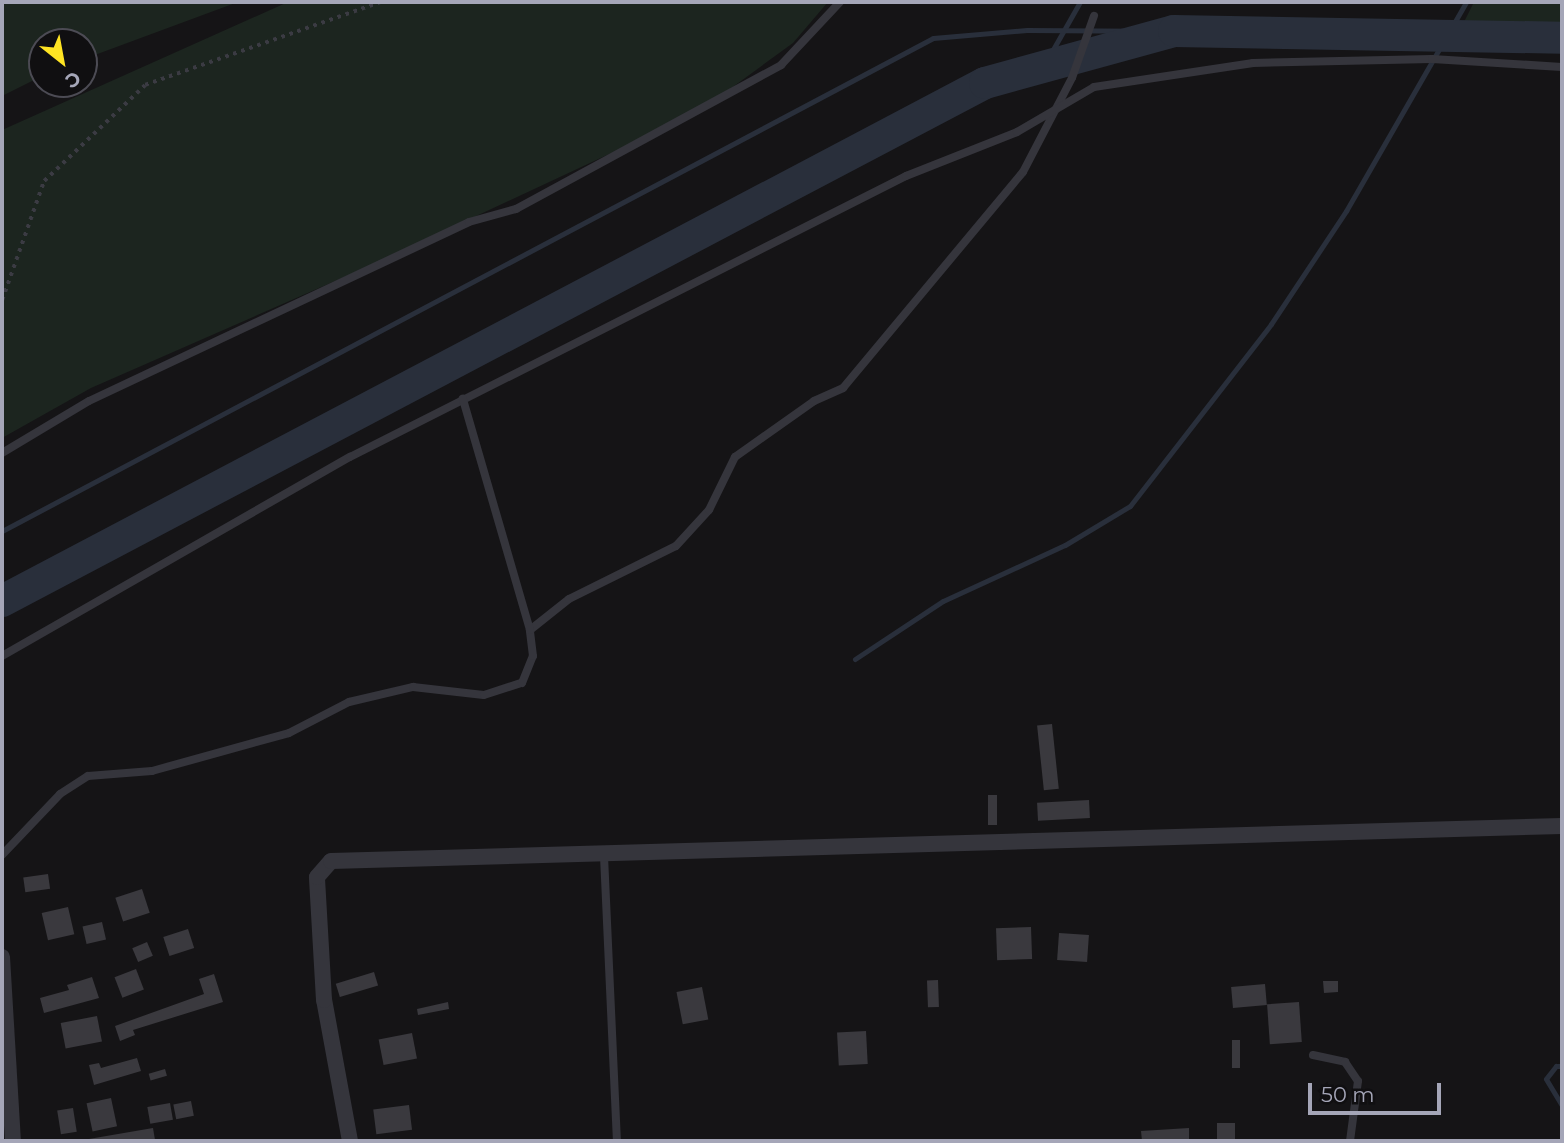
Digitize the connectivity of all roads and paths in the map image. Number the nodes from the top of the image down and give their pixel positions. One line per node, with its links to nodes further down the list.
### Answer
1 (381, 2): 6 (path)
2 (840, 2): 8 (lane)
3 (1094, 16): 5 (lane)
4 (1562, 67): 5 (lane)
5 (1054, 112): 7 (lane); 9 (lane)
6 (2, 300)
7 (463, 399): 9 (lane); 10 (lane)
8 (2, 453)
9 (530, 631): 12 (lane)
10 (2, 656)
11 (1562, 826): 13 (street)
12 (2, 855)
13 (604, 856): 17 (street); 18 (lane)
14 (2, 957): 16 (street)
15 (1313, 1055): 19 (lane)
16 (13, 1141)
17 (350, 1141)
18 (617, 1141)
19 (1350, 1141)

